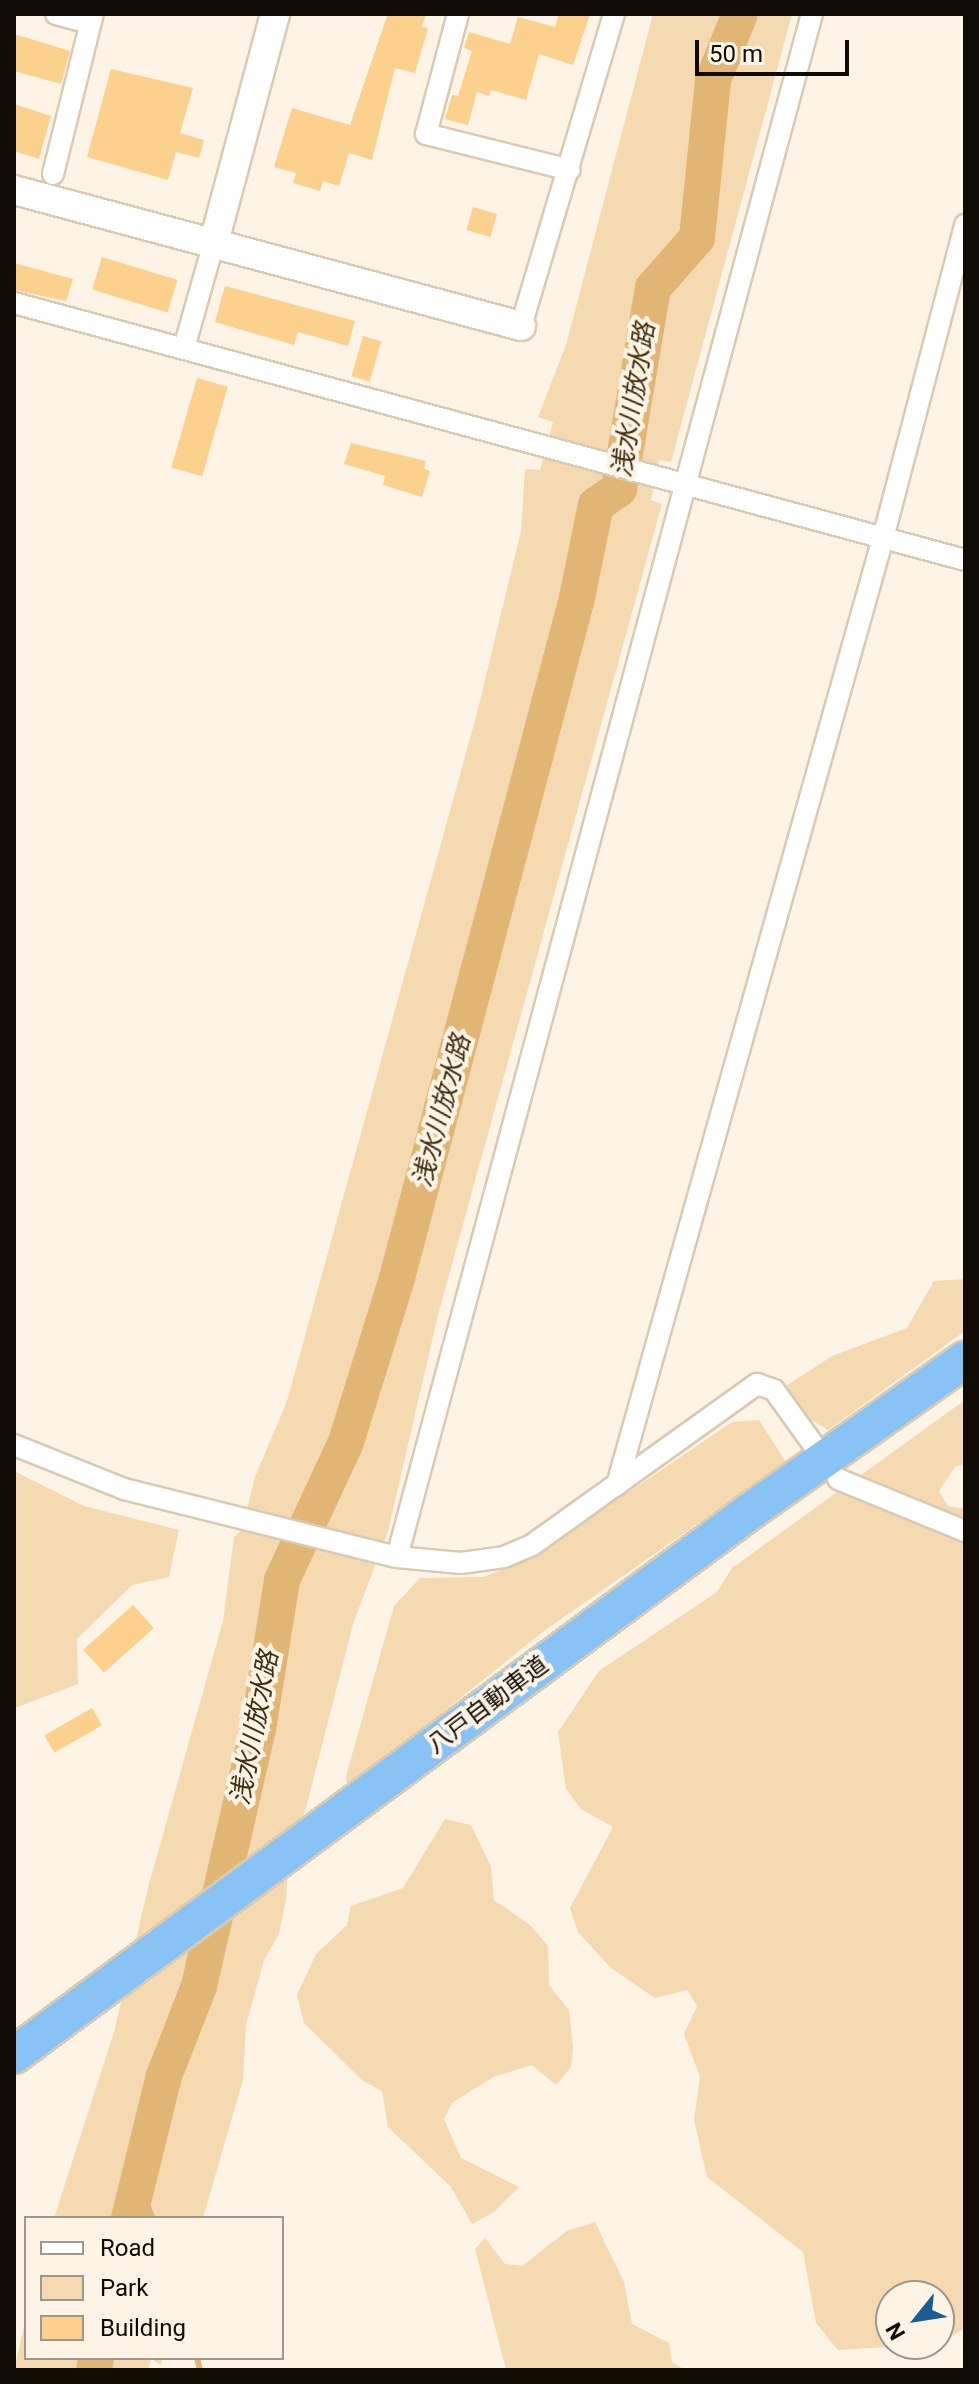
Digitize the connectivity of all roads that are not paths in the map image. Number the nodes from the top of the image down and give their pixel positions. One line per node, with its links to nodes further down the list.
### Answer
1 (56, 14): 6 (street)
2 (275, 14): 11 (street)
3 (458, 14): 7 (street)
4 (614, 14): 7 (street)
5 (812, 14): 15 (street)
6 (91, 19): 8 (street)
7 (570, 170): 13 (street)
8 (53, 174)
9 (14, 190): 11 (street)
10 (965, 225): 16 (street)
11 (214, 242): 13 (street); 14 (street)
12 (14, 303): 14 (street)
13 (521, 326)
14 (184, 348): 15 (street)
15 (683, 481): 16 (street); 25 (street)
16 (883, 538): 17 (street); 23 (street)
17 (965, 560)
18 (965, 1360): 26 (highway, 八戸自動車道)
19 (965, 1378): 26 (highway, 八戸自動車道)
20 (813, 1444): 23 (street)
21 (14, 1445): 25 (street)
22 (838, 1479): 24 (street)
23 (617, 1485): 25 (street)
24 (965, 1531)
25 (397, 1557)
26 (360, 1811): 27 (highway, 八戸自動車道)
27 (49, 2039): 28 (highway, 八戸自動車道); 29 (highway, 八戸自動車道)
28 (14, 2055)
29 (14, 2073)

